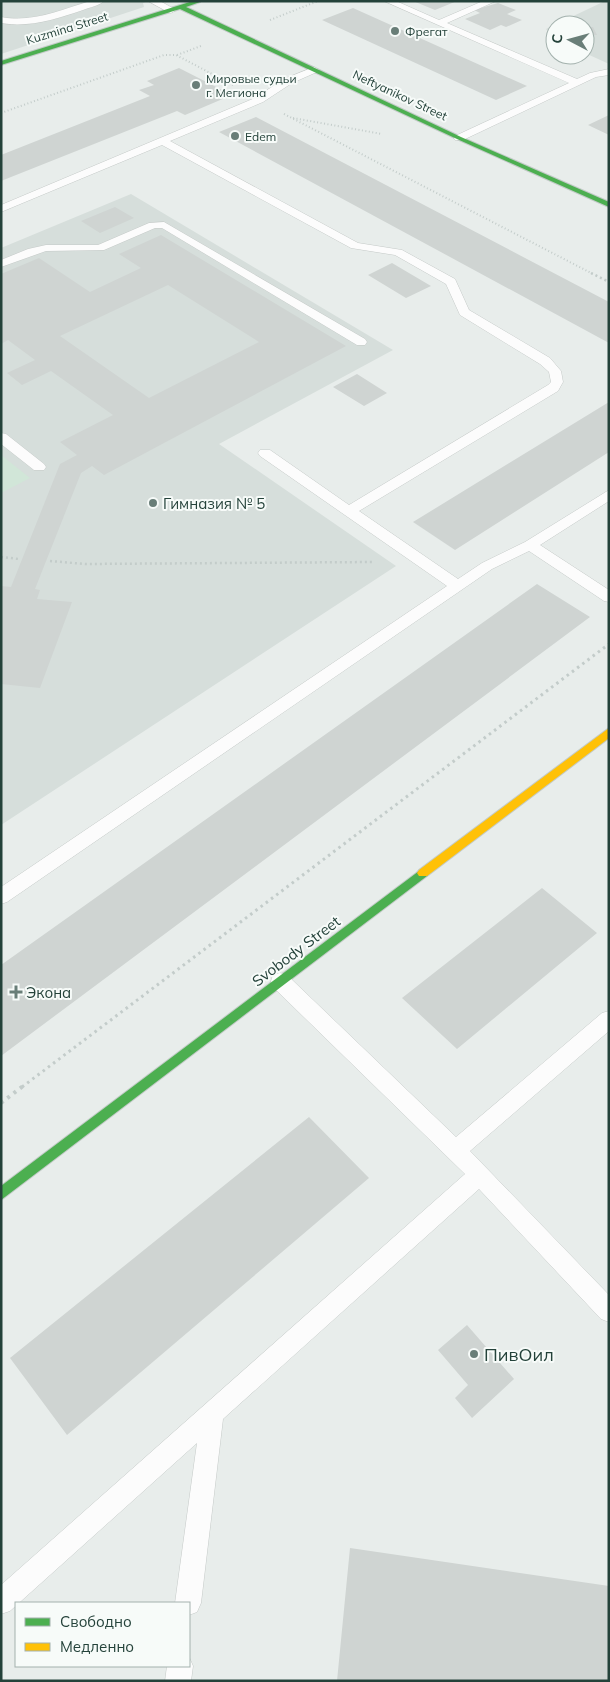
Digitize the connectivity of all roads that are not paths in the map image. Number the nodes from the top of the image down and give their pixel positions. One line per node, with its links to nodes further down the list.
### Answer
1 (100, 1): 7 (lane)
2 (152, 1): 6 (lane)
3 (198, 1): 6 (main road, Kuzmina Street)
4 (388, 1): 8 (lane)
5 (492, 1): 8 (lane)
6 (175, 9): 9 (main road, Kuzmina Street); 10 (main road, Neftyanikov Street)
7 (1, 20)
8 (439, 22): 12 (lane)
9 (1, 63)
10 (314, 70): 13 (main road, Neftyanikov Street); 14 (lane)
11 (609, 72): 12 (lane)
12 (578, 82): 13 (lane)
13 (459, 138): 15 (main road, Neftyanikov Street)
14 (162, 141): 16 (lane); 23 (lane)
15 (605, 200)
16 (1, 209)
17 (1, 264): 18 (lane)
18 (361, 342)
19 (1, 437): 21 (lane)
20 (265, 453): 23 (lane)
21 (39, 467)
22 (609, 494): 24 (lane)
23 (349, 511): 25 (lane)
24 (530, 545): 25 (lane); 26 (lane)
25 (458, 586): 28 (lane)
26 (609, 596)
27 (609, 732): 29 (main road, Svobody Street)
28 (1, 896)
29 (280, 981): 31 (lane); 33 (main road, Svobody Street)
30 (609, 1019): 31 (lane)
31 (456, 1150): 32 (lane)
32 (480, 1175): 34 (lane); 35 (lane)
33 (1, 1194)
34 (609, 1311)
35 (212, 1414): 36 (lane); 37 (lane)
36 (1, 1602)
37 (188, 1602)
38 (180, 1667): 39 (lane)
39 (178, 1681)

